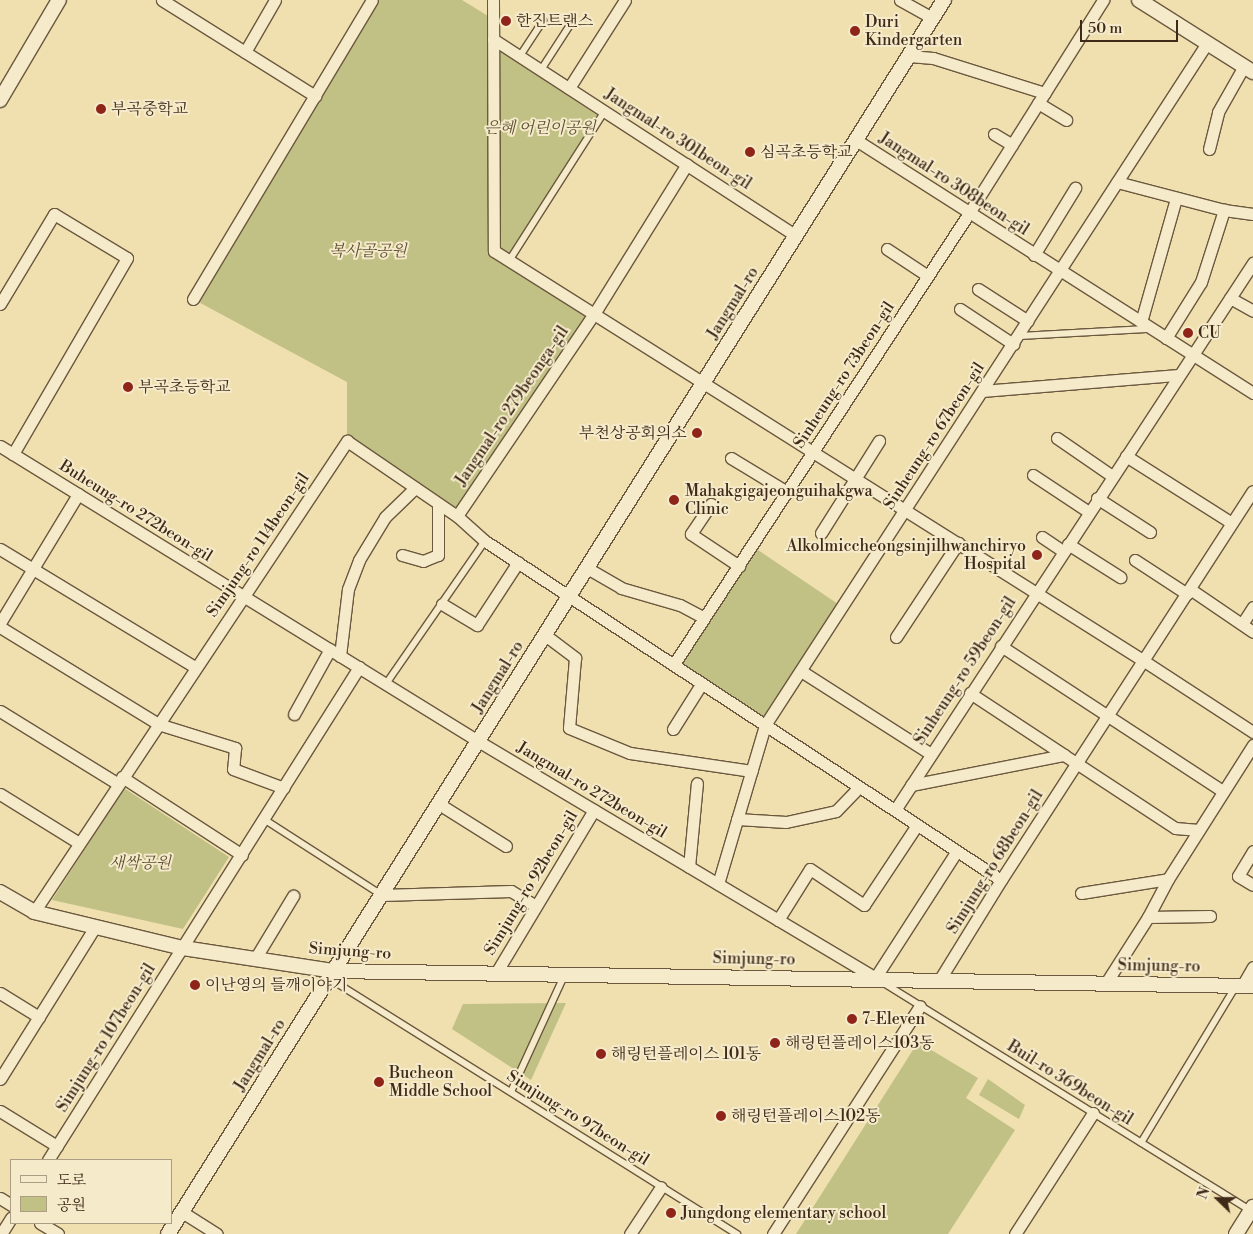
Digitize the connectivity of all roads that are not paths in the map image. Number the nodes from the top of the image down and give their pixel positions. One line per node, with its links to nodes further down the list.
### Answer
1 (59, 0): 25 (street)
2 (162, 0): 11 (street)
3 (275, 0): 17 (street)
4 (372, 0): 24 (street)
5 (493, 0): 15 (street)
6 (625, 0): 22 (street)
7 (900, 0): 12 (street)
8 (944, 0): 12 (street, Jangmal-ro)
9 (1103, 0): 23 (street, Sinheung-ro 73beon-gil)
10 (1139, 0): 16 (street)
11 (180, 5): 17 (street)
12 (932, 18): 19 (street, Jangmal-ro)
13 (543, 21): 18 (lane)
14 (572, 22): 21 (lane)
15 (493, 39): 18 (street, Jangmal-ro 301beon-gil); 43 (street)
16 (1207, 43): 20 (street); 34 (street, Sinheung-ro 67beon-gil)
17 (245, 52): 24 (street)
18 (520, 56): 21 (street, Jangmal-ro 301beon-gil)
19 (909, 56): 23 (street); 30 (street, Jangmal-ro)
20 (1248, 69): 32 (street)
21 (541, 70): 22 (street, Jangmal-ro 301beon-gil)
22 (569, 88): 27 (street, Jangmal-ro 301beon-gil)
23 (1044, 93): 26 (street, Sinheung-ro 73beon-gil)
24 (315, 96): 49 (street)
25 (0, 100)
26 (1038, 103): 28 (street); 31 (street, Sinheung-ro 73beon-gil)
27 (605, 111): 33 (street, Jangmal-ro 301beon-gil); 43 (lane)
28 (1066, 120)
29 (994, 134): 31 (street)
30 (856, 140): 38 (street, Jangmal-ro 308beon-gil); 40 (street, Jangmal-ro)
31 (1012, 145): 38 (street, Sinheung-ro 73beon-gil)
32 (1209, 149)
33 (687, 164): 40 (street, Jangmal-ro 301beon-gil); 53 (street, Jangmal-ro 279beonga-gil)
34 (1117, 182): 36 (street); 45 (street, Sinheung-ro 67beon-gil)
35 (1075, 188): 42 (street, Jangmal-ro 308beon-gil)
36 (1176, 198): 37 (street); 55 (street)
37 (1224, 210): 39 (street); 56 (street)
38 (969, 213): 42 (street, Jangmal-ro 308beon-gil); 46 (street, Sinheung-ro 73beon-gil)
39 (1253, 214)
40 (796, 236): 60 (street, Jangmal-ro)
41 (887, 249): 46 (street)
42 (1034, 255): 45 (street, Jangmal-ro 308beon-gil)
43 (509, 261): 53 (street)
44 (1253, 263): 48 (street, Sinheung-ro 59beon-gil)
45 (1060, 271): 54 (street, Sinheung-ro 67beon-gil); 55 (street, Jangmal-ro 308beon-gil)
46 (928, 276): 66 (street, Sinheung-ro 73beon-gil)
47 (978, 289): 54 (street)
48 (1230, 298): 52 (street); 58 (street, Sinheung-ro 59beon-gil)
49 (193, 299)
50 (0, 304): 67 (street)
51 (960, 309): 57 (street)
52 (1253, 311)
53 (594, 314): 60 (street); 82 (street, Jangmal-ro 279beonga-gil)
54 (1028, 320): 57 (street, Sinheung-ro 67beon-gil)
55 (1146, 325): 56 (street, Jangmal-ro 308beon-gil); 57 (lane)
56 (1166, 338): 58 (street, Jangmal-ro 308beon-gil)
57 (1015, 340): 61 (street, Sinheung-ro 67beon-gil)
58 (1192, 354): 59 (street, Sinheung-ro 59beon-gil); 62 (street, Jangmal-ro 308beon-gil)
59 (1178, 376): 61 (street); 68 (street, Sinheung-ro 59beon-gil)
60 (704, 382): 66 (street); 95 (street, Jangmal-ro)
61 (982, 392): 80 (street, Sinheung-ro 67beon-gil)
62 (1253, 393)
63 (1057, 438): 71 (street)
64 (879, 440): 72 (street)
65 (0, 446): 67 (street, Buheung-ro 272beon-gil)
66 (814, 452): 72 (street); 75 (street, Sinheung-ro 73beon-gil)
67 (12, 454): 76 (street, Buheung-ro 272beon-gil)
68 (1126, 456): 71 (street, Sinheung-ro 59beon-gil); 83 (street)
69 (731, 458): 75 (street)
70 (1032, 475): 81 (street)
71 (1112, 476): 77 (street, Sinheung-ro 59beon-gil)
72 (855, 478): 80 (street); 85 (street)
73 (415, 488): 78 (street); 100 (street, Simjung-ro 114beon-gil); 113 (street)
74 (1253, 491): 83 (street, Simjung-ro 68beon-gil)
75 (787, 492): 94 (street, Sinheung-ro 73beon-gil)
76 (78, 494): 96 (street); 100 (street, Buheung-ro 272beon-gil)
77 (1098, 498): 81 (street, Sinheung-ro 59beon-gil); 84 (street)
78 (438, 504): 82 (street); 91 (street)
79 (711, 504): 94 (street)
80 (906, 510): 88 (street); 118 (street, Sinheung-ro 67beon-gil)
81 (1089, 512): 89 (street, Sinheung-ro 59beon-gil)
82 (457, 516): 87 (street)
83 (1232, 523): 99 (street, Simjung-ro 68beon-gil)
84 (1150, 532)
85 (821, 533)
86 (1042, 537): 89 (street)
87 (485, 541): 93 (street); 102 (lane)
88 (958, 543): 98 (street); 110 (street)
89 (1065, 547): 97 (street); 98 (street, Sinheung-ro 59beon-gil)
90 (0, 549): 96 (street)
91 (402, 555)
92 (1135, 560): 99 (street)
93 (518, 562): 101 (street); 102 (street)
94 (739, 566): 104 (street, Sinheung-ro 73beon-gil)
95 (587, 568): 101 (street, Jangmal-ro); 104 (street)
96 (33, 569): 105 (street); 116 (street)
97 (1120, 577)
98 (1036, 592): 111 (street, Sinheung-ro 59beon-gil); 114 (street)
99 (1189, 592): 106 (street); 114 (street, Simjung-ro 68beon-gil)
100 (242, 595): 112 (street, Buheung-ro 272beon-gil); 116 (street, Simjung-ro 114beon-gil)
101 (570, 595): 109 (street, Jangmal-ro); 115 (street)
102 (442, 604): 120 (lane)
103 (1253, 607): 106 (street)
104 (704, 618): 115 (street, Sinheung-ro 73beon-gil)
105 (0, 623)
106 (1242, 624): 108 (street)
107 (0, 627): 125 (street)
108 (1253, 632)
109 (545, 634): 129 (street, Jangmal-ro); 134 (street)
110 (896, 637)
111 (1001, 646): 121 (street, Sinheung-ro 59beon-gil); 124 (street)
112 (330, 649): 113 (street, Buheung-ro 272beon-gil); 123 (street)
113 (340, 656): 117 (street, Buheung-ro 272beon-gil)
114 (1144, 661): 124 (street, Simjung-ro 68beon-gil); 128 (street)
115 (674, 664): 119 (street)
116 (195, 667): 125 (street, Simjung-ro 114beon-gil)
117 (359, 667): 120 (street, Jangmal-ro 272beon-gil); 139 (street, Simjung-ro 107beon-gil)
118 (801, 670): 126 (street, Sinheung-ro 67beon-gil); 131 (street)
119 (702, 683): 126 (street); 127 (street)
120 (386, 684): 129 (street, Jangmal-ro 272beon-gil)
121 (970, 693): 131 (street, Sinheung-ro 59beon-gil); 132 (street)
122 (0, 711): 135 (street)
123 (294, 714)
124 (1109, 715): 133 (street, Simjung-ro 68beon-gil); 140 (street)
125 (158, 724): 135 (street, Simjung-ro 114beon-gil); 139 (street)
126 (766, 725): 134 (street, Sinheung-ro 67beon-gil); 138 (street)
127 (673, 729)
128 (1253, 732)
129 (478, 741): 142 (street, Jangmal-ro); 143 (street, Jangmal-ro 272beon-gil)
130 (1253, 744): 140 (street)
131 (931, 754): 137 (street, Sinheung-ro 59beon-gil)
132 (1064, 755): 133 (street); 137 (street)
133 (1078, 763): 148 (street); 156 (street, Simjung-ro 68beon-gil)
134 (752, 772): 146 (street, Sinheung-ro 67beon-gil)
135 (120, 781): 149 (street, Simjung-ro 114beon-gil); 153 (street)
136 (697, 783): 154 (street, Jangmal-ro 272beon-gil)
137 (911, 785): 144 (street, Sinheung-ro 59beon-gil)
138 (859, 786): 144 (street); 146 (street)
139 (284, 788): 145 (street, Simjung-ro 107beon-gil)
140 (1223, 792): 148 (street)
141 (0, 794): 149 (street)
142 (439, 804): 150 (street); 161 (street, Jangmal-ro)
143 (594, 810): 154 (street, Jangmal-ro 272beon-gil); 163 (street, Simjung-ro 92beon-gil)
144 (895, 810): 147 (street)
145 (264, 819): 153 (street, Simjung-ro 107beon-gil); 161 (lane)
146 (737, 820): 157 (street, Sinheung-ro 67beon-gil)
147 (917, 825): 151 (street); 167 (street)
148 (1199, 830): 155 (street)
149 (79, 842): 164 (street, Simjung-ro 114beon-gil)
150 (506, 846)
151 (957, 851): 156 (street); 175 (street)
152 (1253, 851): 158 (street)
153 (242, 855): 169 (street, Simjung-ro 107beon-gil)
154 (689, 867): 157 (street, Jangmal-ro 272beon-gil)
155 (1168, 879): 160 (street); 166 (street)
156 (1001, 880): 176 (street, Simjung-ro 68beon-gil)
157 (718, 884): 167 (street, Jangmal-ro 272beon-gil)
158 (1253, 885)
159 (0, 892): 164 (street, Simjung-ro)
160 (1081, 893)
161 (382, 895): 163 (street); 173 (street, Jangmal-ro)
162 (293, 896): 170 (street)
163 (536, 906): 172 (street, Simjung-ro 92beon-gil)
164 (34, 912): 168 (street, Simjung-ro)
165 (1210, 916): 166 (street)
166 (1148, 917): 177 (street)
167 (778, 920): 175 (street, Jangmal-ro 272beon-gil)
168 (95, 927): 169 (street, Simjung-ro); 181 (street)
169 (183, 948): 170 (street, Simjung-ro); 187 (street, Simjung-ro 107beon-gil)
170 (255, 959): 173 (street, Simjung-ro)
171 (1253, 967): 178 (street)
172 (496, 973): 173 (street, Simjung-ro); 174 (street, Simjung-ro)
173 (332, 974): 183 (lane, Simjung-ro 97beon-gil); 191 (street, Jangmal-ro)
174 (565, 974): 175 (street, Simjung-ro); 183 (lane)
175 (875, 978): 176 (street, Simjung-ro); 180 (lane, Buil-ro 369beon-gil)
176 (940, 979): 177 (street, Simjung-ro)
177 (1106, 983): 178 (street, Simjung-ro)
178 (1244, 986): 186 (lane)
179 (0, 993): 181 (street)
180 (920, 1006): 185 (lane, Buil-ro 369beon-gil); 200 (street)
181 (39, 1017): 182 (street)
182 (0, 1079)
183 (511, 1092): 189 (lane, Simjung-ro 97beon-gil)
184 (0, 1111): 187 (street)
185 (1093, 1112): 186 (lane, Buil-ro 369beon-gil); 201 (street)
186 (1141, 1143): 190 (lane, Buil-ro 369beon-gil)
187 (57, 1146): 188 (street, Simjung-ro 107beon-gil)
188 (49, 1159)
189 (661, 1187): 198 (street); 199 (lane, Simjung-ro 97beon-gil)
190 (1252, 1210): 202 (street)
191 (182, 1212): 196 (street, Jangmal-ro); 197 (street)
192 (10, 1220): 194 (street)
193 (42, 1224): 195 (street)
194 (1, 1234)
195 (58, 1234)
196 (168, 1234)
197 (217, 1234)
198 (630, 1234)
199 (737, 1234)
200 (773, 1234)
201 (1015, 1234)
202 (1236, 1234)

